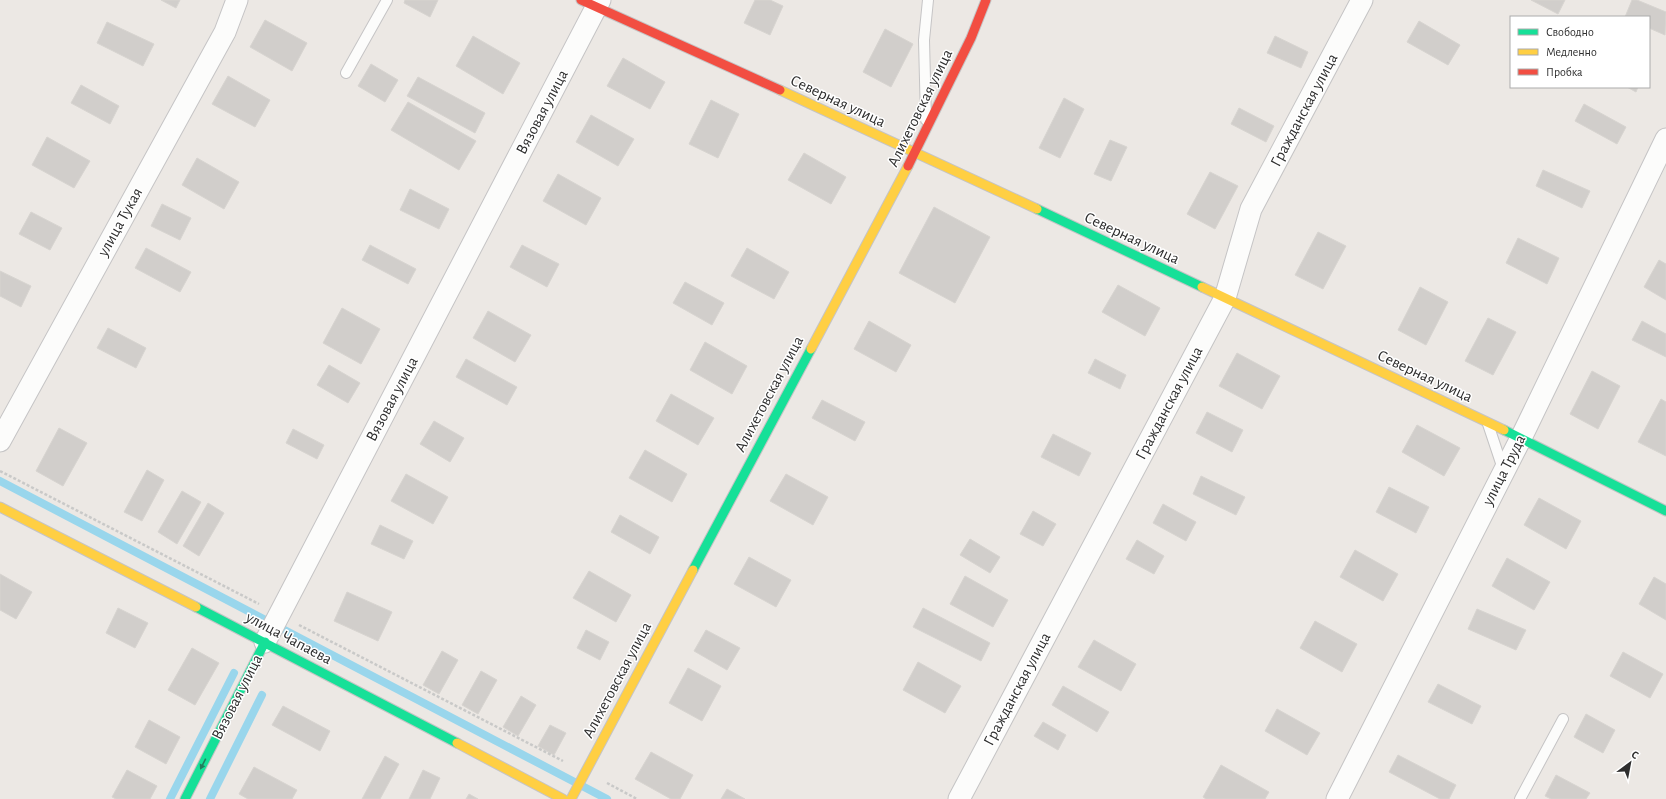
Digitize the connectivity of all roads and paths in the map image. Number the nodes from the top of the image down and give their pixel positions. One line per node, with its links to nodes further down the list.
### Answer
1 (237, 0): 14 (street, улица Тукая)
2 (387, 0): 7 (lane)
3 (928, 0): 8 (lane)
4 (986, 0): 8 (street, Алихетовская улица)
5 (1362, 0): 11 (street, Гражданская улица)
6 (593, 2): 10 (street, Северная улица); 19 (street, Вязовая улица)
7 (346, 73)
8 (926, 130): 10 (street, Алихетовская улица)
9 (1666, 139): 13 (street, улица Труда)
10 (916, 152): 11 (street, Северная улица); 22 (street, Алихетовская улица)
11 (1225, 298): 12 (street, Северная улица); 27 (street, Гражданская улица)
12 (1488, 422): 13 (street, Северная улица); 16 (lane)
13 (1521, 438): 16 (street, улица Труда); 18 (street, Северная улица)
14 (0, 441)
15 (0, 471): 19 (path)
16 (1504, 471): 28 (street, улица Труда)
17 (0, 507): 20 (street, улица Чапаева)
18 (1666, 511)
19 (279, 615): 20 (street, Вязовая улица); 22 (path)
20 (265, 642): 23 (street, Вязовая улица, one-way to 23); 24 (street, улица Чапаева)
21 (1563, 719): 29 (lane)
22 (585, 772): 25 (street, Алихетовская улица); 26 (path)
23 (185, 799)
24 (563, 799)
25 (571, 799)
26 (637, 799)
27 (959, 799)
28 (1337, 799)
29 (1520, 799)

